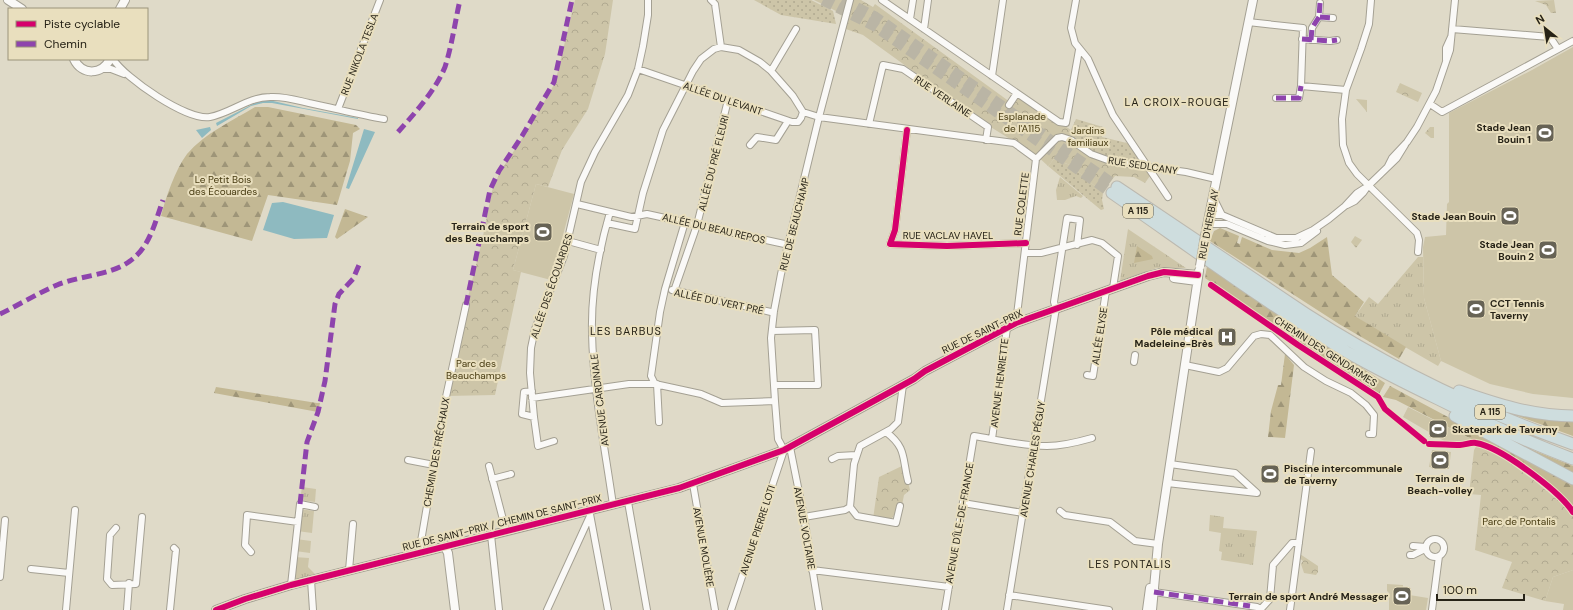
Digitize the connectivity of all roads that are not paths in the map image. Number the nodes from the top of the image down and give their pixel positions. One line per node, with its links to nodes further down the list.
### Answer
1 (8, 0): 15 (street)
2 (380, 0): 46 (street, RUE NIKOLA TESLA)
3 (648, 0): 34 (street, ALLÉE DES ÉCOUARDES)
4 (711, 0): 27 (street)
5 (850, 0): 48 (street, RUE DE BEAUCHAMP)
6 (882, 0): 18 (street)
7 (913, 0): 18 (street)
8 (928, 0): 22 (street)
9 (1003, 0): 37 (street)
10 (1076, 0): 29 (street)
11 (1253, 0): 19 (street, RUE D'HERBLAY)
12 (1371, 0): 40 (street)
13 (1455, 0): 21 (street)
14 (1320, 2): 16 (street)
15 (20, 8)
16 (1319, 16): 17 (street); 24 (street)
17 (1333, 18)
18 (910, 19): 22 (street)
19 (1248, 22): 23 (street); 57 (street, RUE D'HERBLAY)
20 (796, 29): 35 (street)
21 (1452, 29): 28 (street); 44 (street)
22 (924, 30): 37 (street)
23 (1302, 39): 24 (street); 39 (street)
24 (1311, 40): 25 (street)
25 (1337, 40)
26 (1573, 41): 28 (street)
27 (721, 47): 35 (street); 38 (street)
28 (1558, 49): 44 (street)
29 (1079, 50): 41 (street); 56 (street)
30 (75, 60): 33 (street)
31 (109, 60): 33 (street)
32 (114, 60): 36 (street)
33 (103, 69): 36 (street)
34 (638, 69): 38 (street, ALLÉE DU LEVANT); 61 (street, ALLÉE DES ÉCOUARDES)
35 (771, 71): 47 (street)
36 (126, 74): 46 (street)
37 (992, 76): 41 (street)
38 (685, 85): 43 (street, ALLÉE DU LEVANT); 64 (street)
39 (1301, 86): 40 (street); 42 (street)
40 (1346, 90): 58 (street)
41 (1017, 93): 45 (street)
42 (1276, 98)
43 (728, 100): 50 (street, ALLÉE DU LEVANT); 70 (street, ALLÉE DU PRÉ FLEURI)
44 (1430, 104): 58 (street)
45 (1009, 105)
46 (338, 109): 49 (street)
47 (804, 112): 48 (street); 50 (street)
48 (819, 117): 51 (street); 73 (street, RUE DE BEAUCHAMP)
49 (384, 119)
50 (788, 120): 54 (street)
51 (869, 124): 52 (street); 53 (street, RUE VERLAINE)
52 (907, 130): 53 (street); 72 (street, RUE VACLAV HAVEL)
53 (986, 140): 55 (street)
54 (750, 145)
55 (1036, 159): 56 (street, RUE SEDLCANY); 72 (street, RUE COLETTE)
56 (1149, 167): 57 (street, RUE SEDLCANY); 60 (street)
57 (1216, 179): 59 (street, RUE D'HERBLAY)
58 (1368, 186): 66 (street); 77 (street)
59 (1213, 197): 63 (street); 65 (street, RUE D'HERBLAY)
60 (1168, 198)
61 (577, 204): 62 (street, ALLÉE DU BEAU REPOS); 71 (street, ALLÉE DES ÉCOUARDES)
62 (610, 212): 64 (street, ALLÉE DU BEAU REPOS); 68 (street, AVENUE CARDINALE)
63 (1222, 214): 65 (street); 66 (street)
64 (638, 215): 67 (street, ALLÉE DU BEAU REPOS); 68 (street)
65 (1209, 215): 69 (street, RUE D'HERBLAY)
66 (1329, 219): 69 (street)
67 (685, 222): 70 (street, ALLÉE DU BEAU REPOS); 80 (street)
68 (607, 223): 76 (street, AVENUE CARDINALE)
69 (1207, 224): 79 (street, RUE D'HERBLAY, bridge)
70 (697, 225): 73 (street, ALLÉE DU BEAU REPOS); 81 (street, ALLÉE DU PRÉ FLEURI)
71 (568, 242): 76 (street); 97 (street, ALLÉE DES ÉCOUARDES)
72 (1026, 244): 78 (street, RUE COLETTE)
73 (789, 245): 85 (street, RUE DE BEAUCHAMP)
74 (1077, 245): 75 (street); 75 (street, AVENUE CHARLES PÉGUY); 82 (street)
75 (1062, 248): 78 (street); 84 (street, AVENUE CHARLES PÉGUY)
76 (601, 250): 96 (street, AVENUE CARDINALE)
77 (1418, 252)
78 (1025, 253): 86 (street, RUE COLETTE)
79 (1198, 278): 82 (street, RUE DE SAINT-PRIX); 89 (street, RUE D'HERBLAY)
80 (665, 289): 81 (street, ALLÉE DU VERT PRÉ); 93 (street)
81 (674, 290): 85 (street, ALLÉE DU VERT PRÉ)
82 (1110, 290): 84 (street, RUE DE SAINT-PRIX); 91 (street, ALLÉE ELYSE)
83 (466, 305): 116 (street, CHEMIN DES FRÉCHAUX)
84 (1056, 309): 86 (street, RUE DE SAINT-PRIX); 108 (street, AVENUE CHARLES PÉGUY)
85 (774, 311): 88 (street, RUE DE BEAUCHAMP)
86 (1016, 323): 87 (street, RUE DE SAINT-PRIX)
87 (1006, 328): 94 (street, RUE DE SAINT-PRIX); 105 (street, AVENUE HENRIETTE)
88 (772, 332): 95 (street, RUE DE BEAUCHAMP); 95 (street)
89 (1185, 365): 103 (street); 115 (street, RUE D'HERBLAY)
90 (1409, 374): 92 (highway, A 115); 99 (highway); 107 (highway, A 115)
91 (1087, 375)
92 (1394, 378): 113 (highway, A 115); 120 (highway)
93 (656, 384): 96 (street); 98 (street); 101 (street)
94 (903, 384): 102 (street); 109 (street, RUE DE SAINT-PRIX)
95 (774, 385): 98 (street, RUE DE BEAUCHAMP)
96 (596, 389): 97 (street); 126 (street, AVENUE CARDINALE)
97 (532, 395): 100 (street, ALLÉE DES ÉCOUARDES); 100 (street)
98 (775, 401): 109 (street, RUE DE BEAUCHAMP)
99 (1573, 416)
100 (534, 417): 106 (street, ALLÉE DES ÉCOUARDES)
101 (659, 422)
102 (886, 432): 111 (street); 121 (street)
103 (1369, 434)
104 (1092, 438): 108 (street)
105 (992, 439): 108 (street); 125 (street, AVENUE D'ÎLE-DE-FRANCE)
106 (554, 441)
107 (1573, 444)
108 (1033, 445): 133 (street, AVENUE CHARLES PÉGUY)
109 (787, 448): 123 (street, RUE DE SAINT-PRIX / CHEMIN DE SAINT-PRIX); 135 (street, AVENUE VOLTAIRE); 175 (street, AVENUE PIERRE LOTI)
110 (1311, 450): 142 (street)
111 (856, 455): 112 (street); 129 (street)
112 (832, 459)
113 (1573, 459)
114 (408, 460): 116 (street)
115 (1170, 464): 122 (street, RUE D'HERBLAY); 122 (street)
116 (434, 465): 149 (street, CHEMIN DES FRÉCHAUX)
117 (489, 466): 119 (street)
118 (511, 474): 119 (street)
119 (492, 478): 140 (street)
120 (1573, 479)
121 (908, 481)
122 (1167, 483): 143 (street, RUE D'HERBLAY)
123 (693, 484): 124 (street, RUE DE SAINT-PRIX / CHEMIN DE SAINT-PRIX); 174 (street, AVENUE MOLIÈRE)
124 (628, 502): 126 (street, RUE DE SAINT-PRIX / CHEMIN DE SAINT-PRIX); 173 (street)
125 (963, 502): 133 (street); 160 (street, AVENUE D'ÎLE-DE-FRANCE)
126 (613, 505): 132 (street, RUE DE SAINT-PRIX / CHEMIN DE SAINT-PRIX)
127 (900, 506): 129 (street)
128 (315, 507): 137 (street)
129 (850, 508): 135 (street)
130 (75, 510): 155 (street)
131 (1060, 511): 143 (street)
132 (590, 513): 140 (street, RUE DE SAINT-PRIX / CHEMIN DE SAINT-PRIX); 171 (street); 172 (street)
133 (1023, 513): 162 (street, AVENUE CHARLES PÉGUY)
134 (142, 517): 158 (street)
135 (804, 517): 154 (street, AVENUE VOLTAIRE)
136 (5, 520): 156 (street)
137 (298, 522): 148 (street); 159 (street)
138 (353, 524): 153 (street)
139 (116, 528): 158 (street)
140 (506, 532): 141 (street, RUE DE SAINT-PRIX / CHEMIN DE SAINT-PRIX)
141 (491, 536): 145 (street, RUE DE SAINT-PRIX / CHEMIN DE SAINT-PRIX); 170 (street)
142 (1299, 543): 182 (street); 183 (street)
143 (1158, 544): 161 (street, RUE D'HERBLAY); 180 (street, RUE D'HERBLAY)
144 (1413, 546): 147 (street)
145 (445, 547): 149 (street, RUE DE SAINT-PRIX / CHEMIN DE SAINT-PRIX); 169 (street)
146 (174, 548): 166 (street)
147 (1426, 548): 150 (street); 151 (street); 151 (street)
148 (251, 552)
149 (419, 553): 153 (street, RUE DE SAINT-PRIX / CHEMIN DE SAINT-PRIX)
150 (1410, 555)
151 (1439, 556): 184 (street)
152 (31, 569): 155 (street)
153 (349, 570): 157 (street, RUE DE SAINT-PRIX / CHEMIN DE SAINT-PRIX)
154 (812, 570): 160 (street); 176 (street, AVENUE VOLTAIRE)
155 (69, 573): 164 (street)
156 (0, 577)
157 (311, 580): 159 (street, RUE DE SAINT-PRIX / CHEMIN DE SAINT-PRIX); 168 (street)
158 (129, 583): 165 (street)
159 (291, 585): 167 (street, RUE DE SAINT-PRIX / CHEMIN DE SAINT-PRIX)
160 (949, 587): 177 (street, AVENUE D'ÎLE-DE-FRANCE)
161 (1154, 592): 163 (street); 181 (street, RUE D'HERBLAY)
162 (1009, 595): 178 (street, AVENUE CHARLES PÉGUY); 179 (street)
163 (1251, 608): 182 (street)
164 (66, 610)
165 (127, 610)
166 (170, 610)
167 (216, 610)
168 (313, 610)
169 (455, 610)
170 (499, 610)
171 (547, 610)
172 (608, 610)
173 (648, 610)
174 (715, 610)
175 (731, 610)
176 (819, 610)
177 (945, 610)
178 (1007, 610)
179 (1109, 610)
180 (1147, 610)
181 (1152, 610)
182 (1260, 610)
183 (1290, 610)
184 (1432, 610)

